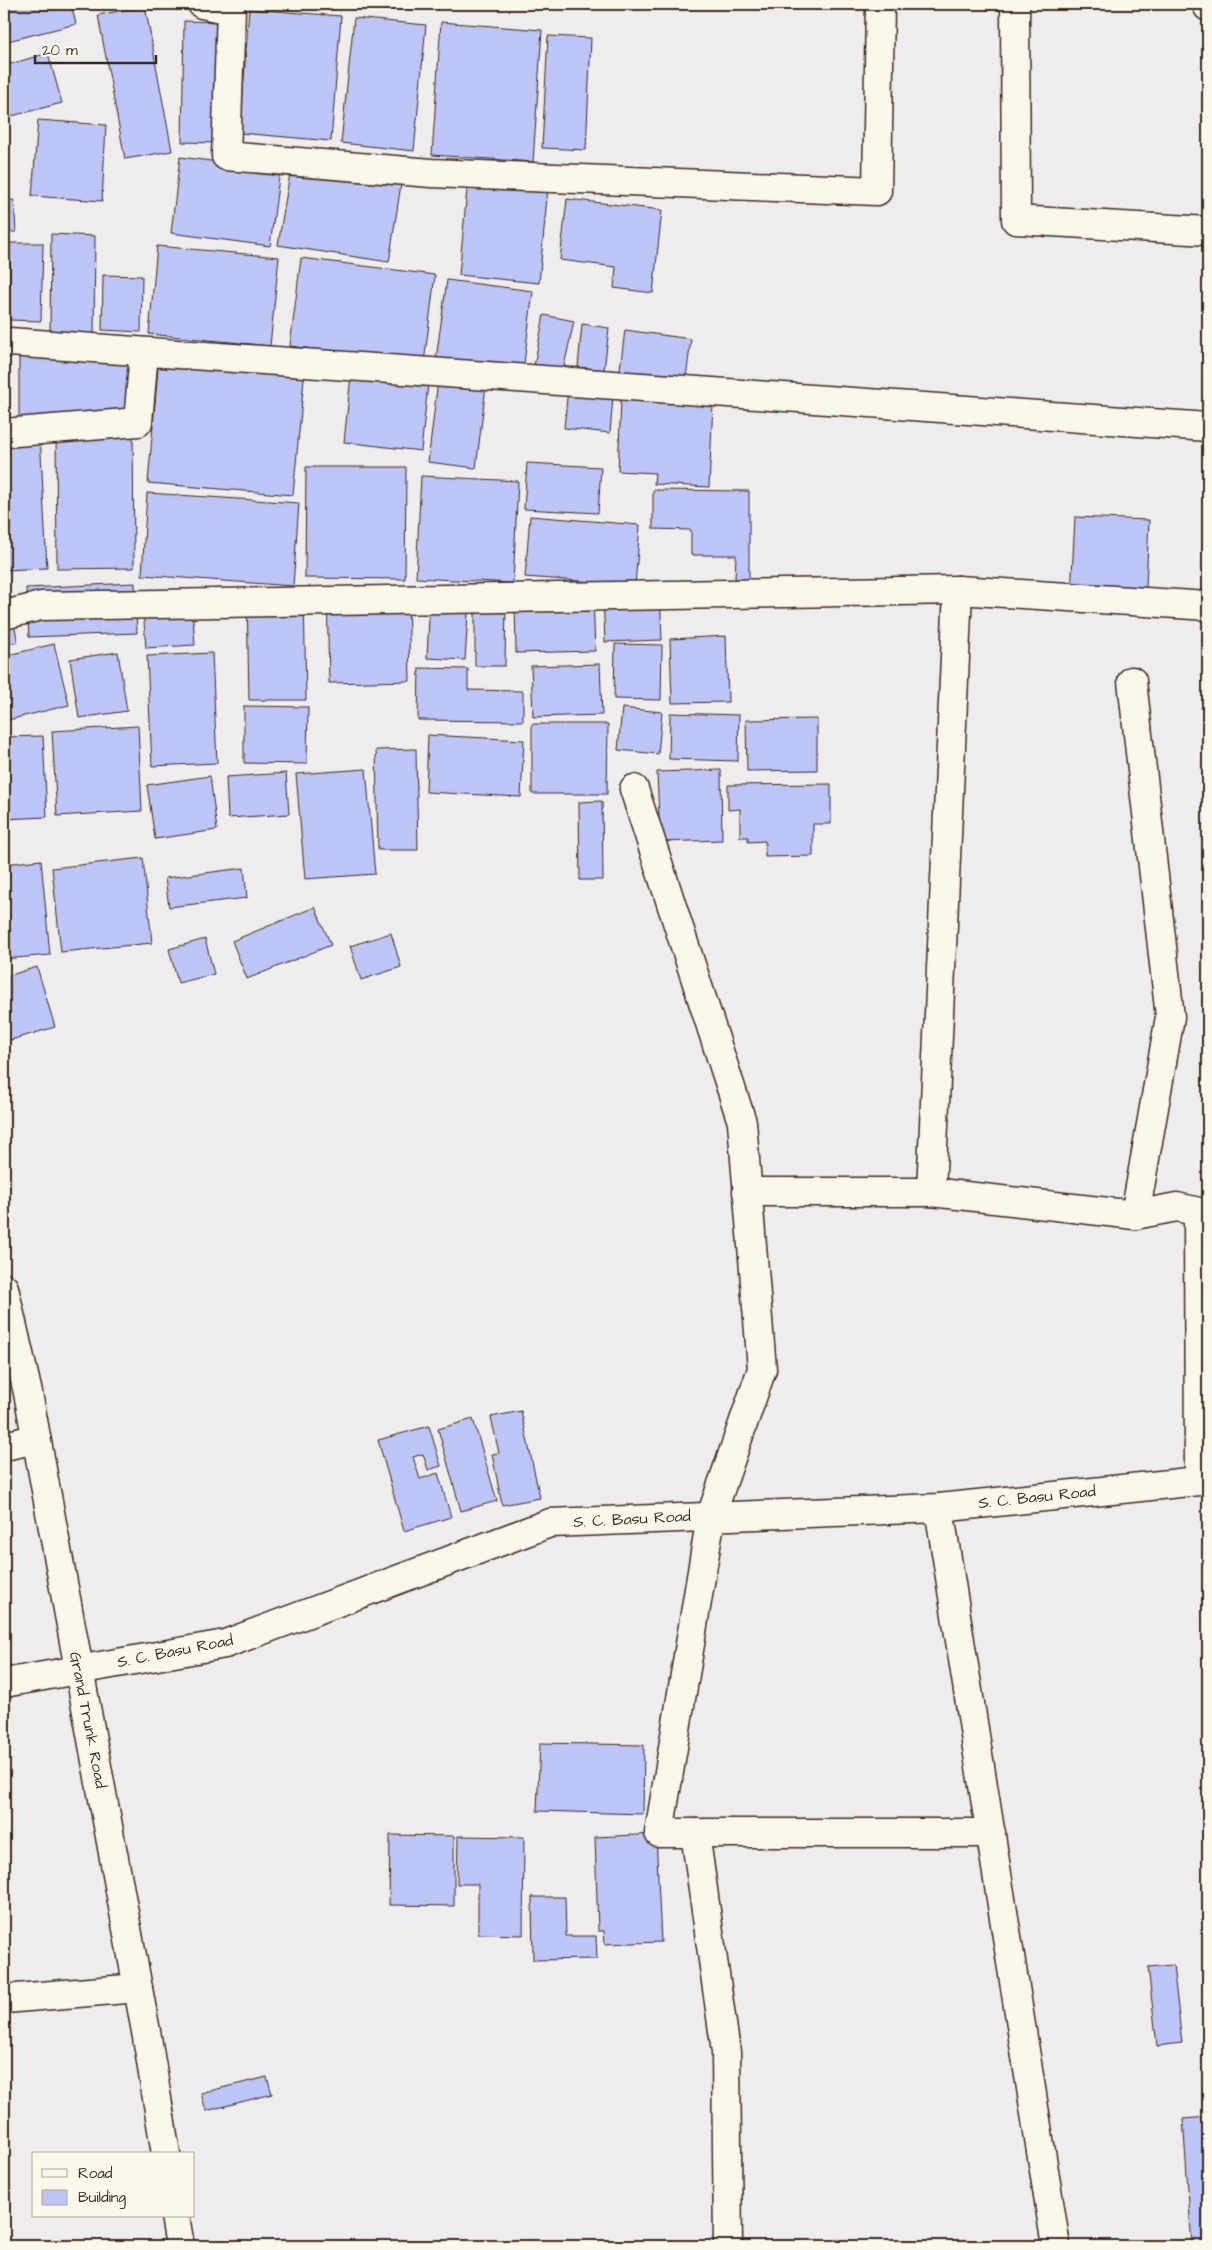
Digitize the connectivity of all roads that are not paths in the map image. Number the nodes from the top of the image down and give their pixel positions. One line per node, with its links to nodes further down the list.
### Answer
1 (202, 4): 2 (street)
2 (880, 4)
3 (1015, 4): 4 (street)
4 (1208, 231)
5 (9, 342): 6 (street)
6 (144, 352): 7 (street); 8 (street)
7 (1208, 427)
8 (4, 433)
9 (958, 590): 10 (street); 11 (street); 15 (street)
10 (1208, 606)
11 (4, 615)
12 (1132, 681): 17 (street)
13 (634, 789): 14 (street)
14 (748, 1192): 15 (street); 23 (street)
15 (931, 1192): 17 (street)
16 (1203, 1214): 17 (street); 21 (street)
17 (1135, 1216)
18 (4, 1288): 19 (street, Grand Trunk Road)
19 (36, 1439): 20 (street); 24 (street, Grand Trunk Road)
20 (4, 1446)
21 (1204, 1480): 22 (street, S. C. Basu Road)
22 (939, 1508): 23 (street, S. C. Basu Road); 27 (street)
23 (711, 1516): 24 (street, S. C. Basu Road); 26 (street)
24 (79, 1669): 25 (street, S. C. Basu Road); 28 (street, Grand Trunk Road)
25 (4, 1683)
26 (695, 1832): 27 (street); 33 (street)
27 (991, 1833): 34 (street)
28 (138, 1988): 29 (street); 30 (street, Grand Trunk Road)
29 (4, 1999)
30 (166, 2152)
31 (175, 2218): 32 (street)
32 (180, 2246)
33 (728, 2246)
34 (1056, 2246)

